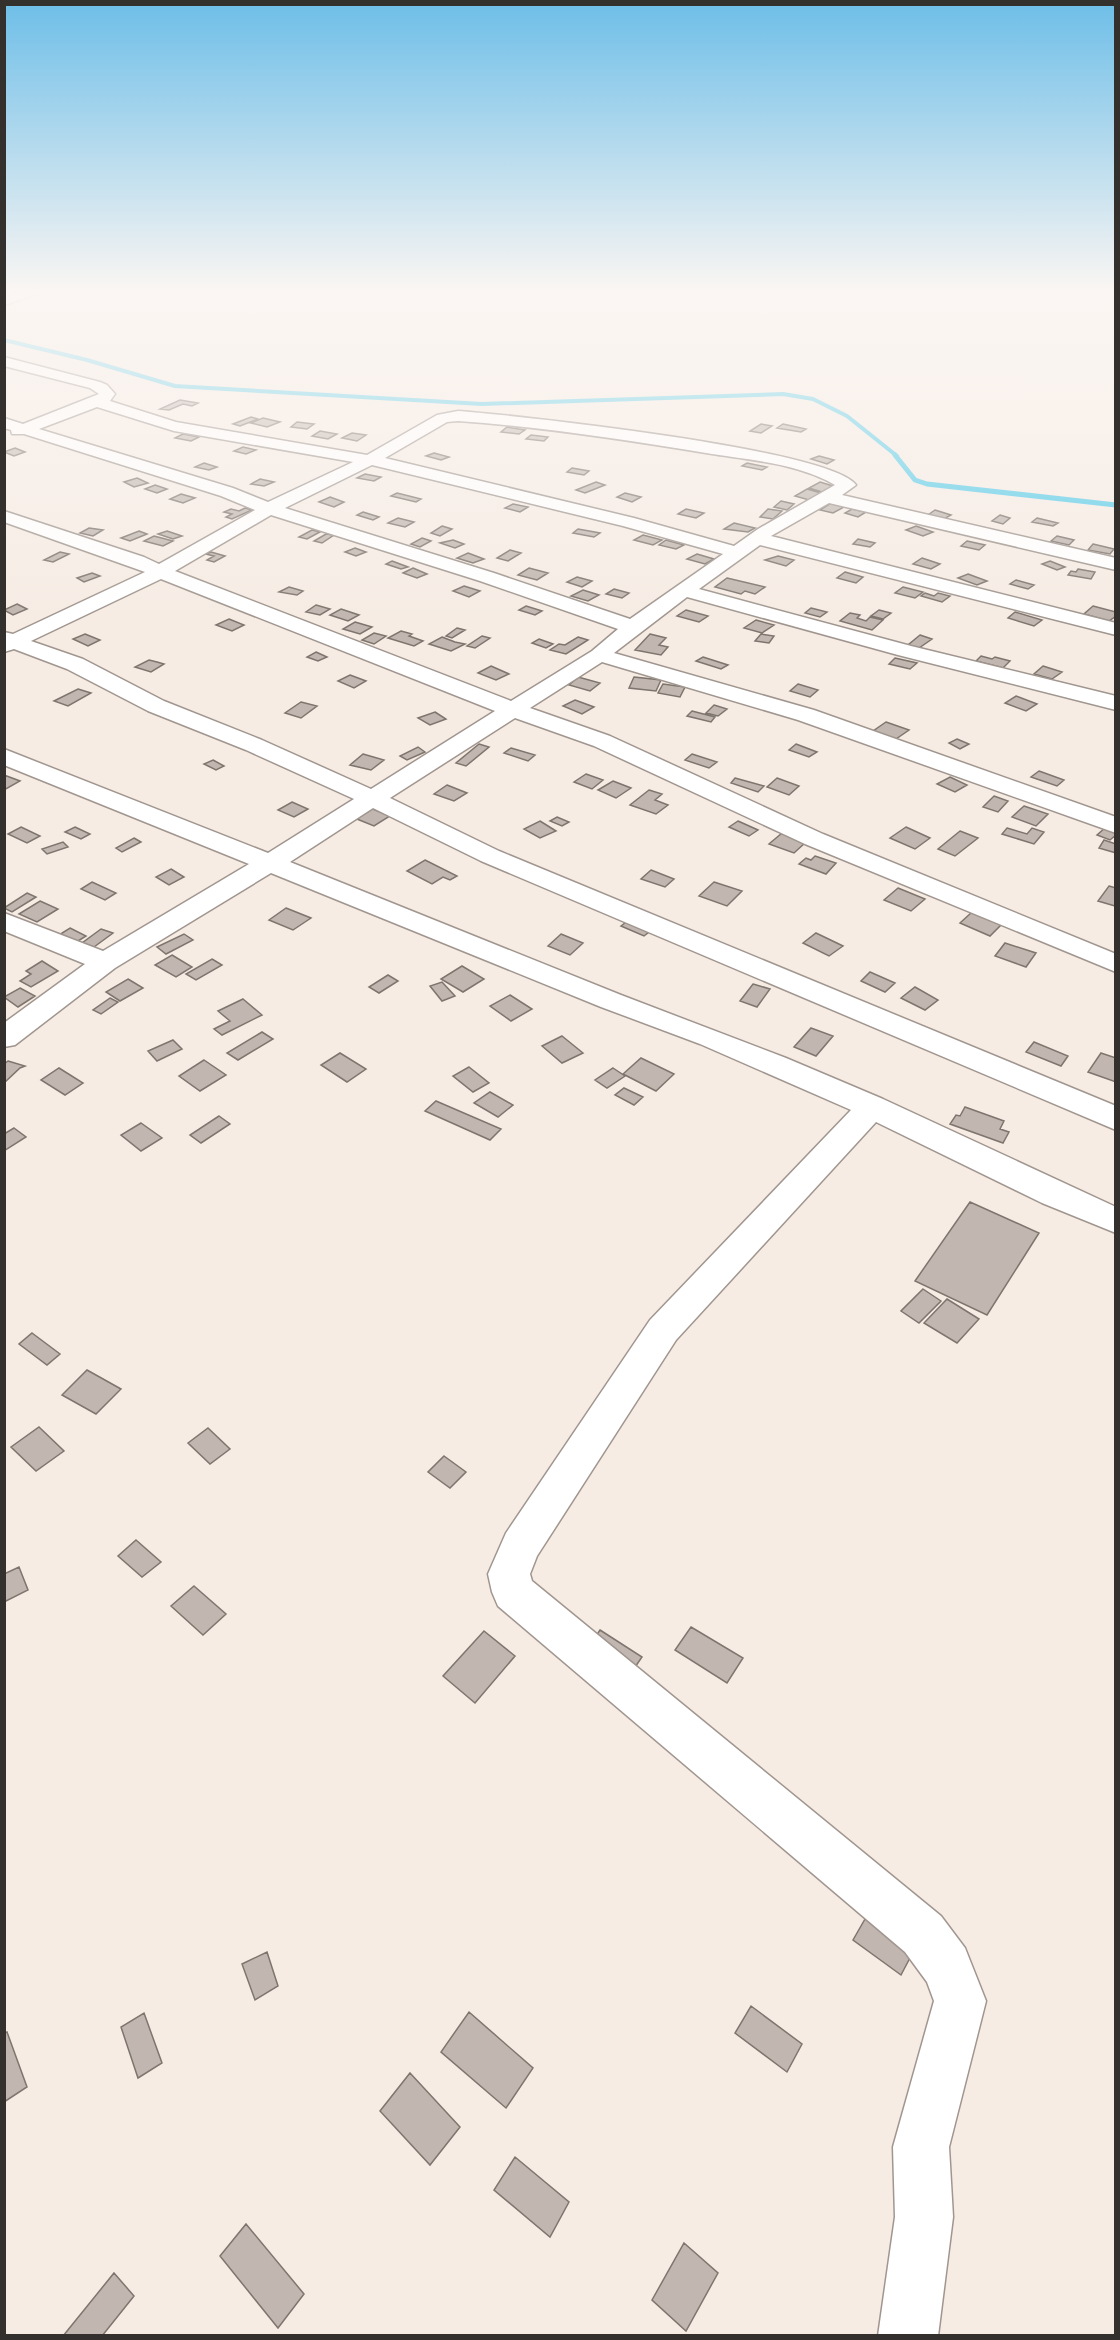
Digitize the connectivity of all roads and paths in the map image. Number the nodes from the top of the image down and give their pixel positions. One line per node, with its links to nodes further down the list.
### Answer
1 (97, 402): 3 (street); 5 (street)
2 (4, 423): 3 (street)
3 (24, 429): 4 (street); 7 (street)
4 (4, 436)
5 (370, 460): 6 (street); 7 (street); 10 (street)
6 (826, 498): 9 (street); 11 (street)
7 (269, 509): 12 (street); 14 (street)
8 (4, 516): 12 (street)
9 (756, 538): 10 (street); 15 (street)
10 (738, 552): 13 (street)
11 (1116, 564)
12 (160, 572): 16 (street); 19 (street)
13 (686, 591): 14 (street); 18 (street)
14 (633, 627): 17 (street)
15 (1116, 629)
16 (8, 642): 21 (street)
17 (599, 655): 19 (street); 22 (street)
18 (1116, 703)
19 (512, 709): 21 (street); 26 (street)
20 (4, 756): 23 (street)
21 (371, 798): 23 (street); 29 (street)
22 (1116, 826)
23 (270, 863): 25 (street); 28 (street)
24 (4, 921): 25 (street)
25 (105, 962): 27 (street)
26 (1116, 964)
27 (4, 1038)
28 (872, 1107): 30 (street); 31 (street)
29 (1116, 1119)
30 (1116, 1221)
31 (908, 2336)

